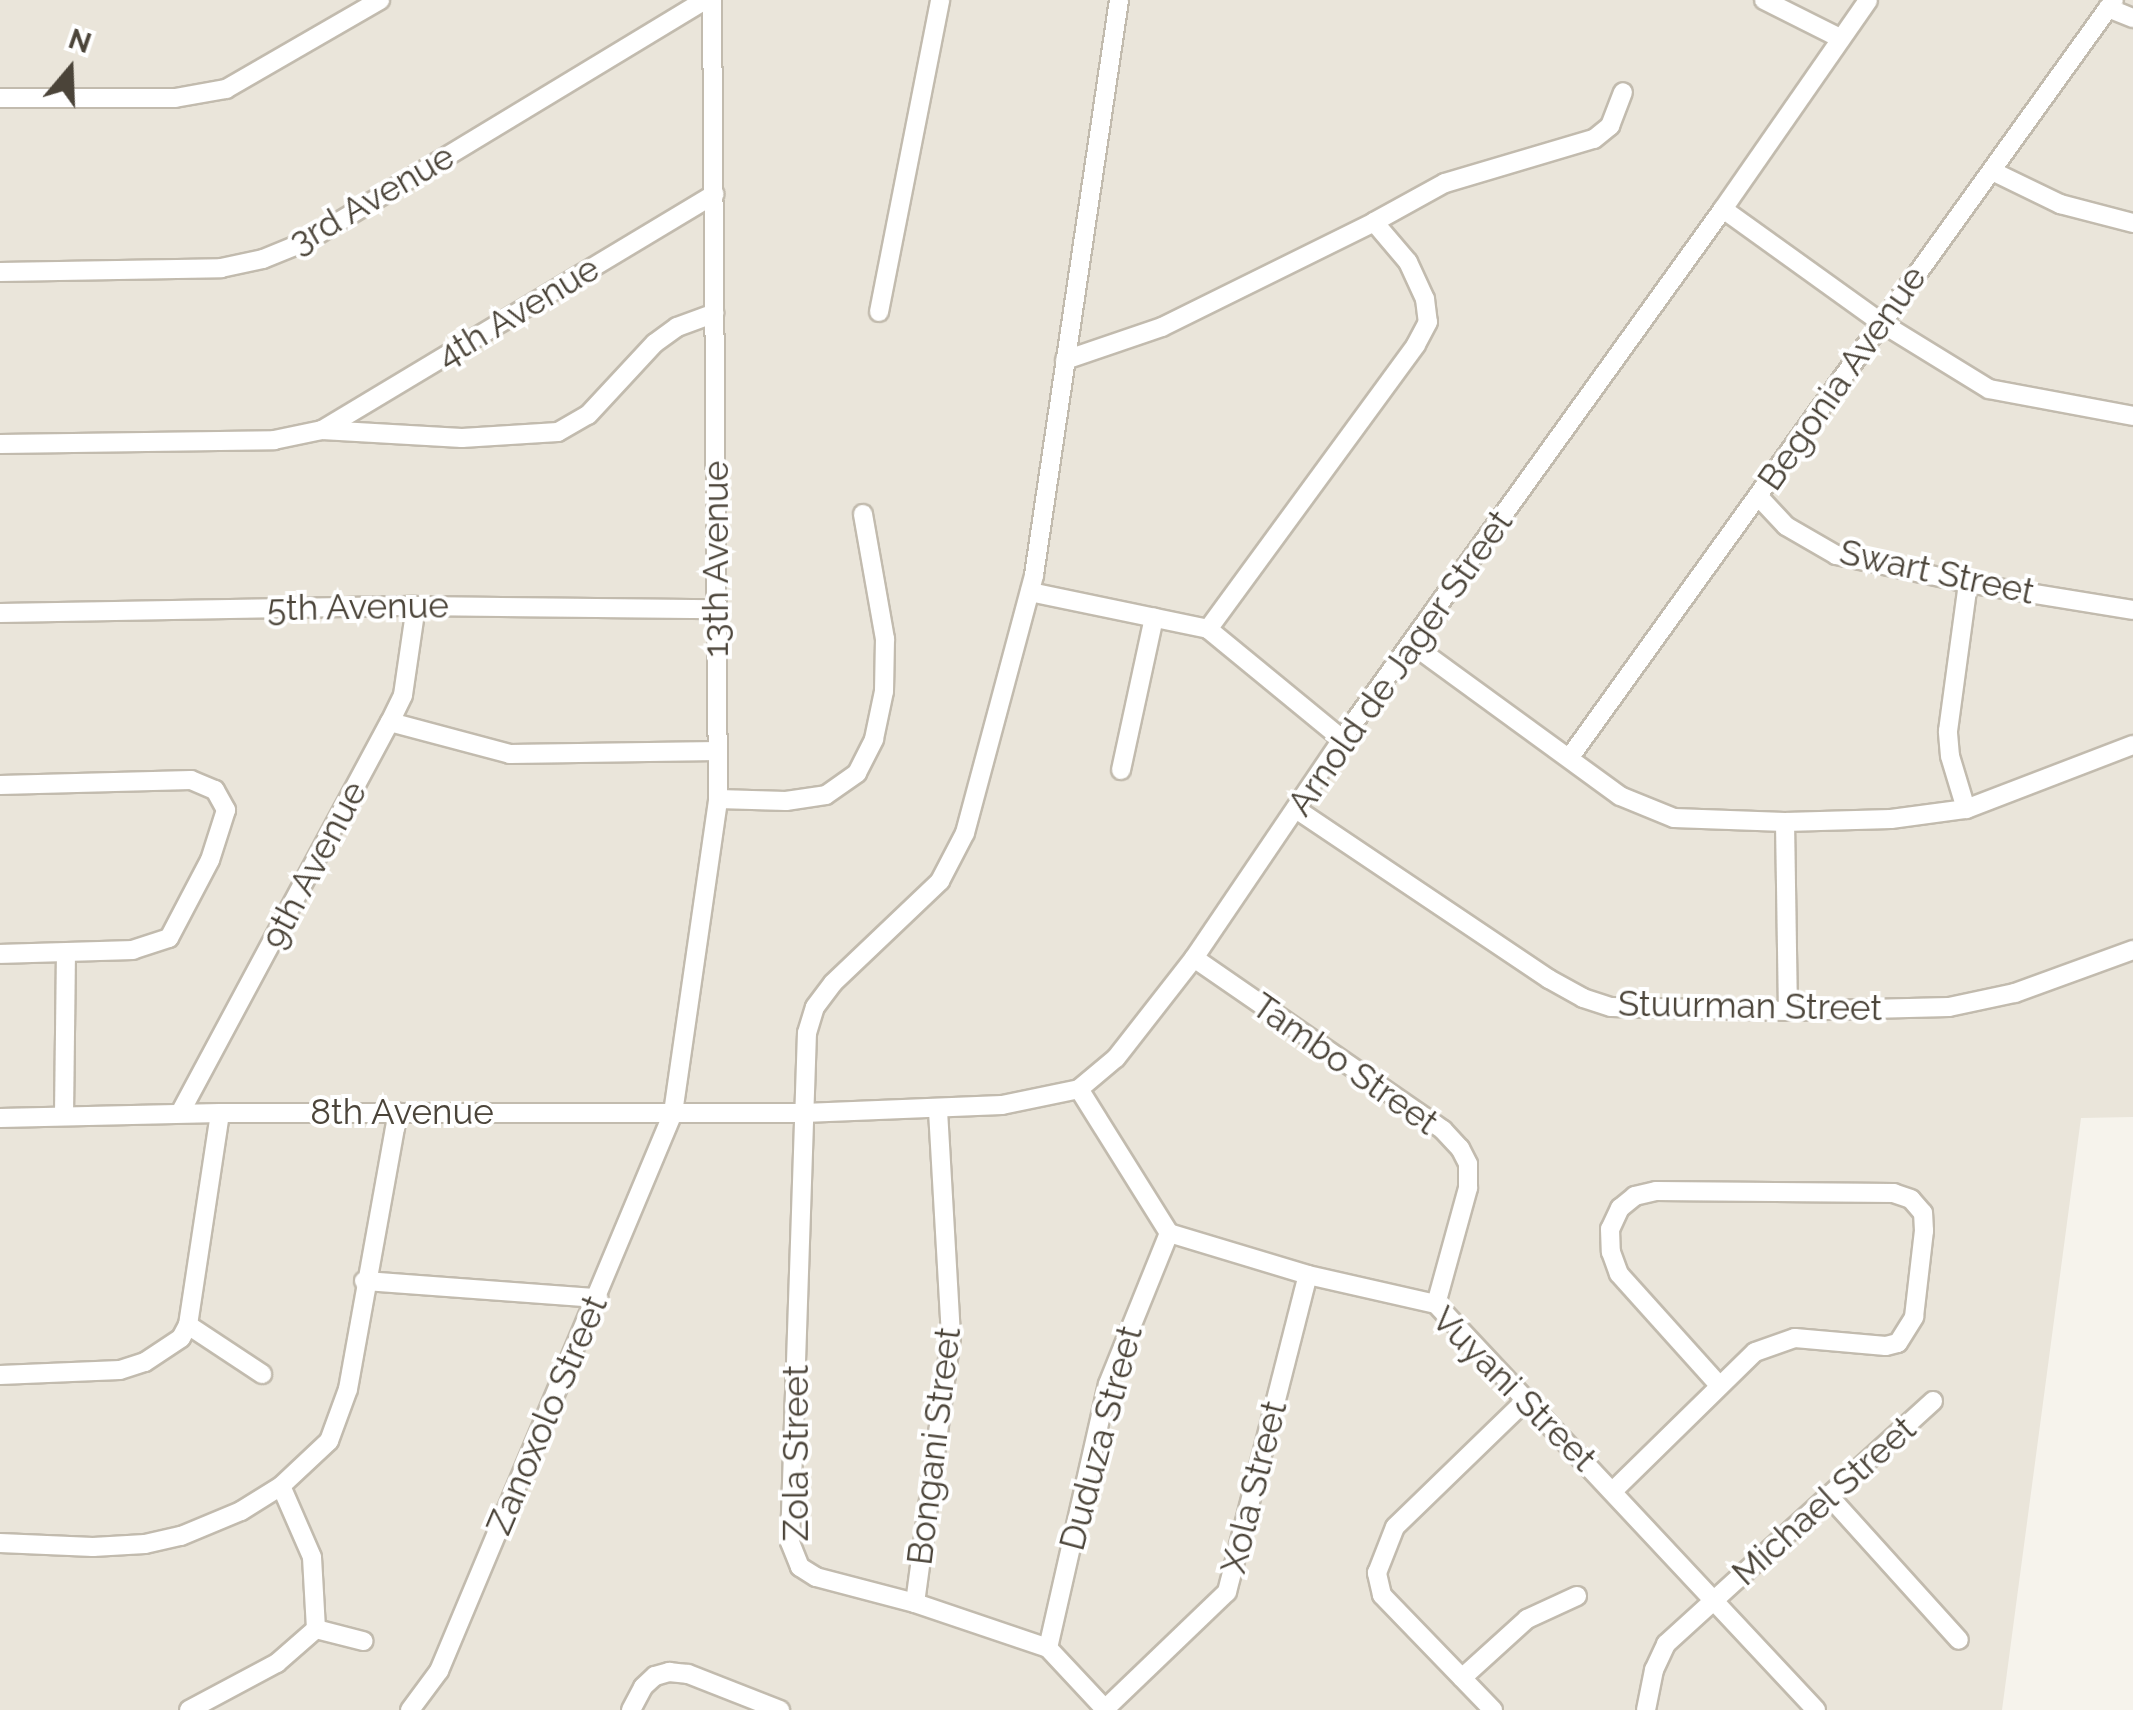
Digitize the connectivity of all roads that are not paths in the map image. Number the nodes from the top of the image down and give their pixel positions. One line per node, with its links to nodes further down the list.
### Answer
1 (380, 0): 11 (street)
2 (708, 0): 13 (street, 13th Avenue); 17 (street, 3rd Avenue)
3 (940, 0): 18 (street)
4 (1119, 0): 21 (street, Zola Street)
5 (1764, 0): 9 (street)
6 (1868, 0): 9 (street, Arnold de Jager Street)
7 (2111, 4): 8 (street); 12 (street, Begonia Avenue)
8 (2133, 18)
9 (1840, 38): 14 (street, Arnold de Jager Street)
10 (1623, 92): 15 (street)
11 (0, 98)
12 (1992, 171): 16 (street); 20 (street, Begonia Avenue)
13 (714, 194): 19 (street, 13th Avenue); 23 (street, 4th Avenue)
14 (1723, 210): 20 (street); 35 (street, Arnold de Jager Street)
15 (1374, 222): 21 (street); 34 (street)
16 (2133, 223)
17 (0, 272)
18 (879, 312)
19 (715, 313): 23 (street, 4th Avenue); 30 (street, 13th Avenue)
20 (1880, 322): 22 (street); 25 (street, Begonia Avenue)
21 (1065, 360): 28 (street, Zola Street)
22 (2133, 416)
23 (322, 430): 24 (street, 4th Avenue)
24 (0, 444)
25 (1758, 496): 27 (street, Swart Street); 40 (street, Begonia Avenue)
26 (863, 514): 43 (street)
27 (1968, 583): 31 (street, Swart Street); 45 (street)
28 (1030, 592): 33 (street); 56 (street, Zola Street)
29 (416, 606): 30 (street, 5th Avenue); 32 (street, 5th Avenue); 36 (street, 9th Avenue)
30 (716, 610): 39 (street, 13th Avenue)
31 (2133, 610)
32 (0, 613)
33 (1154, 618): 34 (street); 41 (street)
34 (1208, 629): 37 (street)
35 (1413, 644): 37 (street, Arnold de Jager Street); 40 (street)
36 (390, 722): 39 (street); 57 (street, 9th Avenue)
37 (1342, 739): 44 (street, Arnold de Jager Street)
38 (2133, 746): 45 (street)
39 (718, 751): 43 (street, 13th Avenue)
40 (1570, 758): 46 (street)
41 (1122, 770)
42 (0, 784): 49 (street)
43 (718, 799): 58 (street, 13th Avenue)
44 (1296, 808): 50 (street, Arnold de Jager Street); 51 (street, Stuurman Street)
45 (1966, 809): 46 (street)
46 (1784, 822): 51 (street)
47 (2133, 950): 51 (street, Stuurman Street)
48 (0, 954): 49 (street)
49 (66, 954): 59 (street)
50 (1194, 958): 52 (street, Arnold de Jager Street); 65 (street, Tambo Street)
51 (1788, 1011)
52 (1080, 1089): 53 (street); 61 (street)
53 (938, 1109): 56 (street); 78 (street, Bongani Street)
54 (398, 1112): 55 (street, 8th Avenue); 58 (street, 8th Avenue); 63 (street)
55 (220, 1113): 57 (street, 8th Avenue); 66 (street)
56 (804, 1113): 58 (street, 8th Avenue); 78 (street, Zola Street)
57 (180, 1114): 59 (street, 8th Avenue)
58 (673, 1114): 64 (street, Zanoxolo Street)
59 (64, 1115): 60 (street, 8th Avenue)
60 (0, 1118)
61 (1169, 1233): 62 (street, Vuyani Street); 82 (street, Duduza Street)
62 (1308, 1275): 65 (street, Vuyani Street); 88 (street, Xola Street)
63 (364, 1281): 64 (street); 72 (street)
64 (598, 1298): 85 (street, Zanoxolo Street)
65 (1436, 1304): 70 (street, Vuyani Street)
66 (188, 1325): 67 (street); 68 (street)
67 (262, 1374)
68 (0, 1375)
69 (1718, 1384): 69 (street); 73 (street)
70 (1528, 1398): 73 (street, Vuyani Street); 83 (street)
71 (1933, 1401): 74 (street, Michael Street)
72 (281, 1486): 75 (street); 79 (street)
73 (1614, 1490): 77 (street, Vuyani Street)
74 (1828, 1494): 77 (street, Michael Street); 80 (street)
75 (0, 1542)
76 (1577, 1596): 83 (street)
77 (1715, 1600): 90 (street, Michael Street); 91 (street, Vuyani Street)
78 (915, 1603): 82 (street, Zola Street)
79 (316, 1630): 81 (street); 84 (street)
80 (1959, 1640)
81 (364, 1641)
82 (1048, 1648): 88 (street, Zola Street)
83 (1462, 1678): 89 (street)
84 (189, 1710)
85 (410, 1710)
86 (630, 1710): 87 (street)
87 (780, 1710)
88 (1104, 1710)
89 (1493, 1710)
90 (1646, 1710)
91 (1816, 1710)

